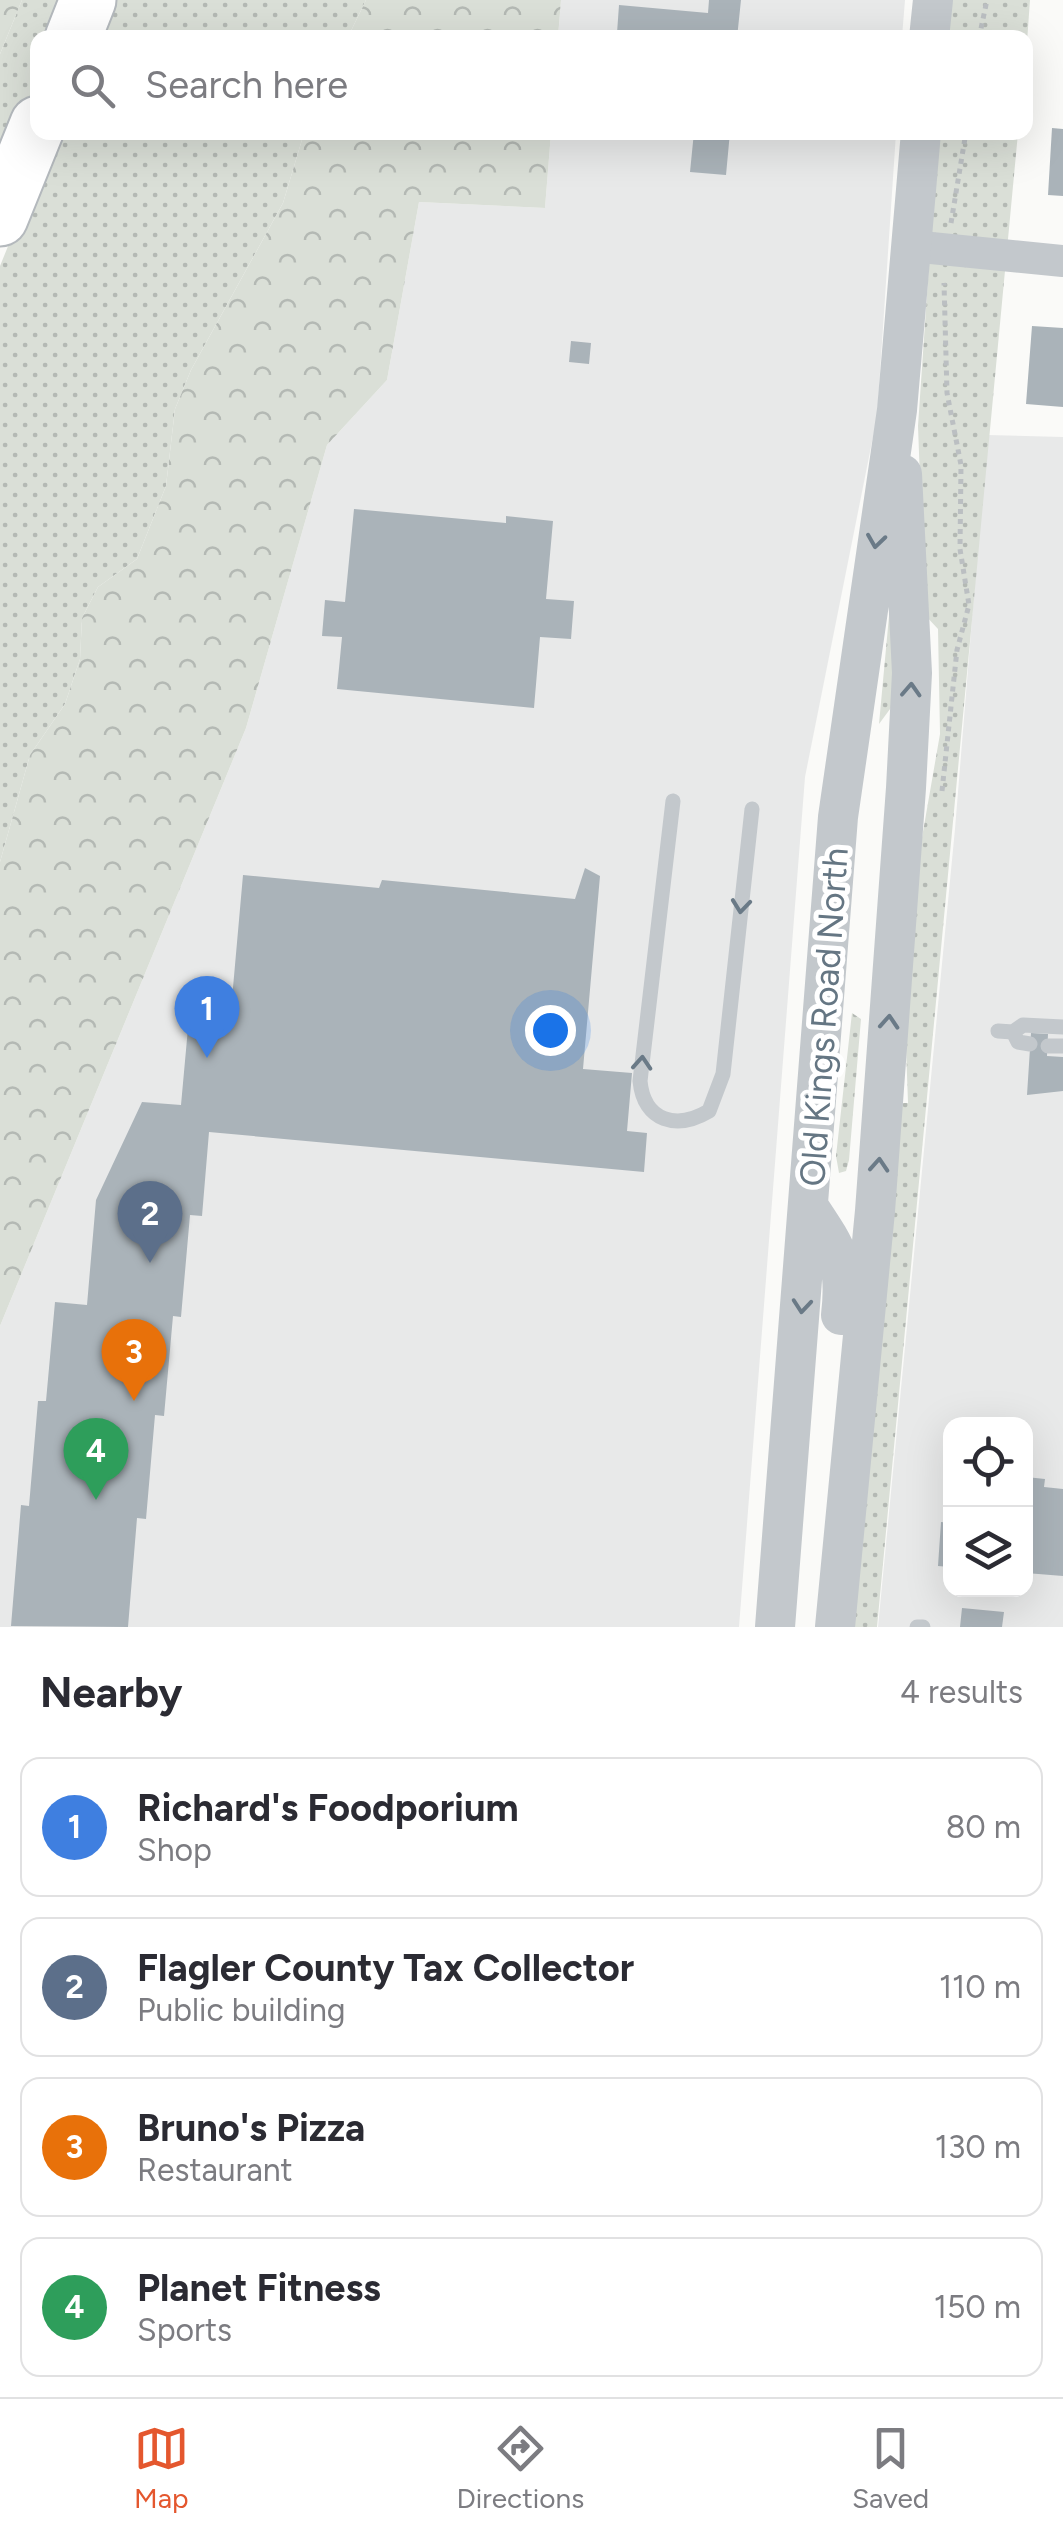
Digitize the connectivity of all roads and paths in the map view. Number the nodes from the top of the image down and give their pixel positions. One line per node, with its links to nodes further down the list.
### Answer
1 (88, 0): 4 (highway)
2 (932, 0): 5 (street)
3 (987, 0): 6 (path)
4 (75, 30)
5 (930, 30)
6 (981, 30)
7 (32, 140): 10 (highway)
8 (920, 140): 12 (street, Old Kings Road North)
9 (965, 140): 11 (path)
10 (0, 218)
11 (951, 222)
12 (910, 246): 13 (street); 15 (street, Old Kings Road North)
13 (1063, 261)
14 (944, 278): 16 (path)
15 (896, 410): 21 (street, Old Kings Road North, one-way to 21); 22 (street, Old Kings Road North, one-way to 15)
16 (948, 754)
17 (674, 801): 18 (lane, one-way to 17)
18 (752, 809)
19 (1063, 1027): 20 (lane)
20 (1030, 1044)
21 (810, 1209): 22 (street); 23 (street, Old Kings Road North, one-way to 23)
22 (842, 1560): 24 (street, Old Kings Road North)
23 (774, 1627)
24 (835, 1627)

